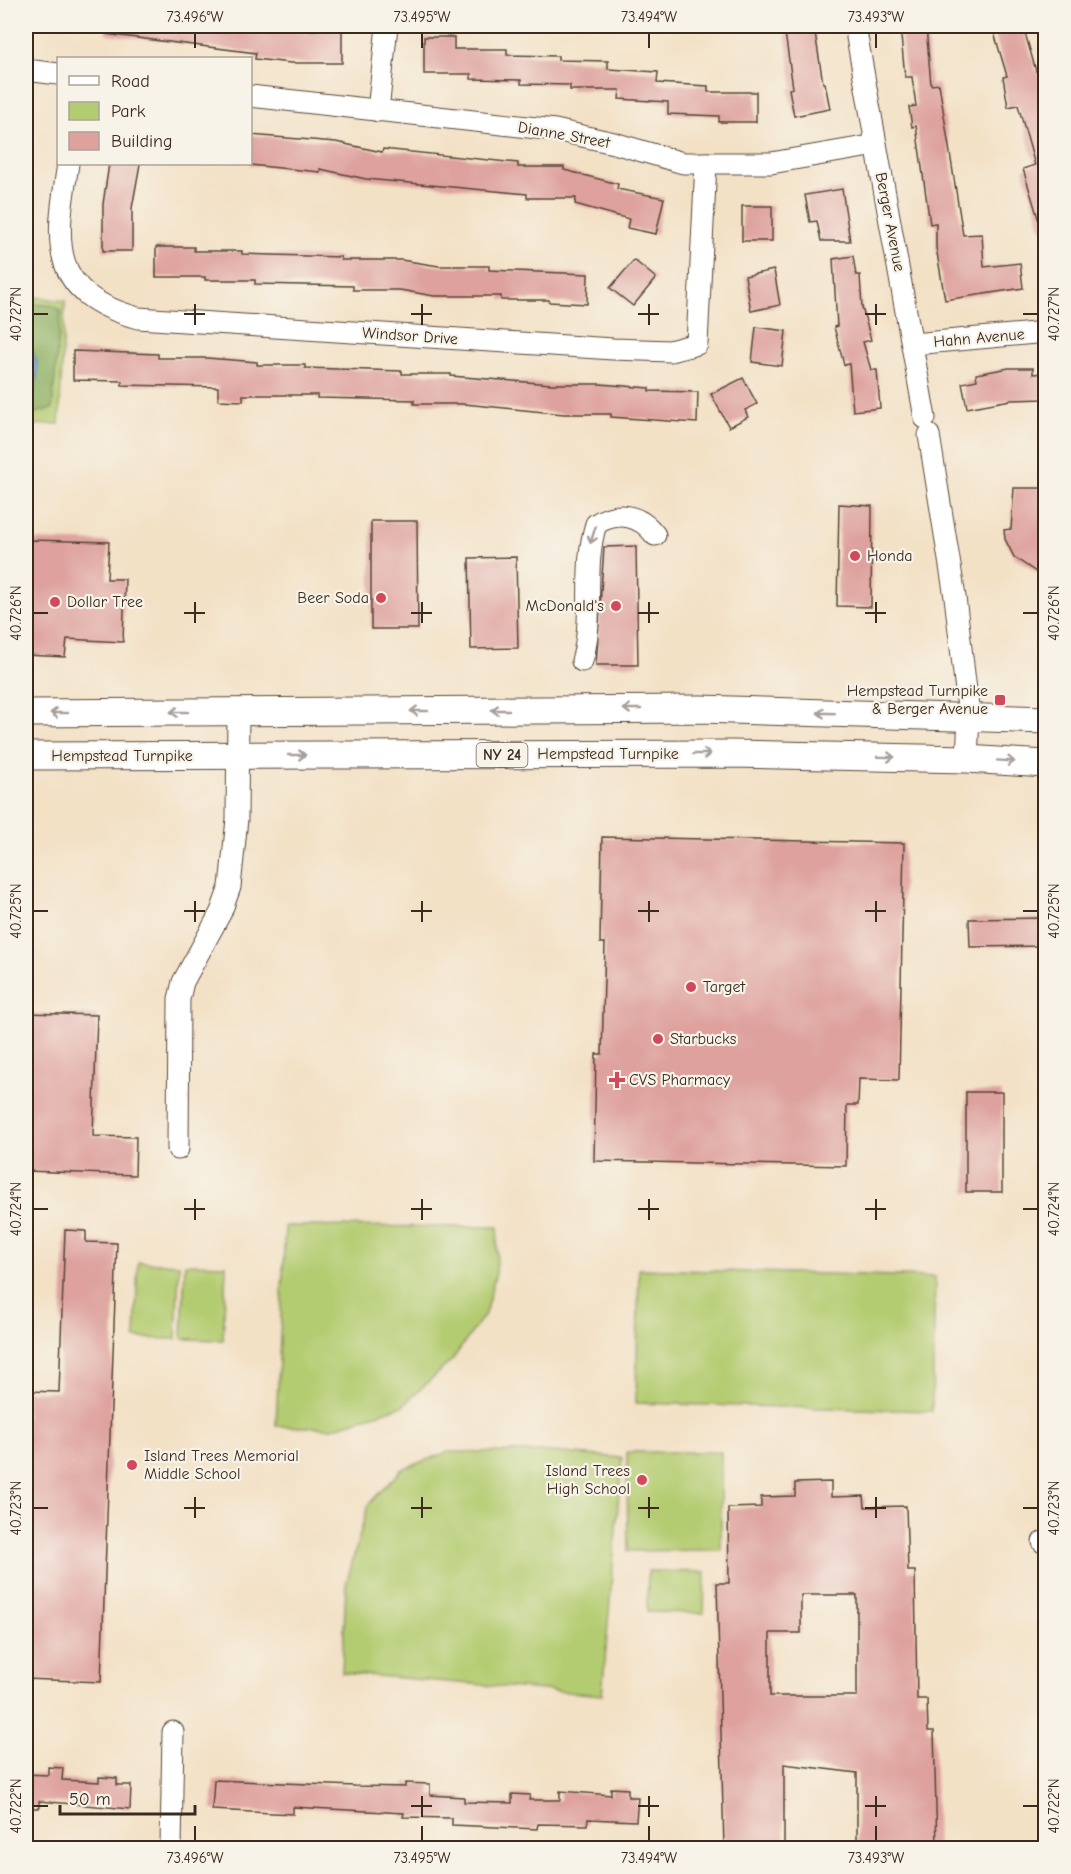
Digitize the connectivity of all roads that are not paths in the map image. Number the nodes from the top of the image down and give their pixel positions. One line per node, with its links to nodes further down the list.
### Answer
1 (387, 26): 6 (street)
2 (855, 26): 7 (street, Berger Avenue)
3 (26, 70): 4 (street)
4 (57, 74)
5 (252, 96): 6 (street, Dianne Street)
6 (378, 111): 8 (street, Dianne Street)
7 (876, 145): 8 (street, Dianne Street); 11 (street, Berger Avenue)
8 (706, 163): 9 (street, Windsor Drive)
9 (68, 165)
10 (1046, 332): 11 (street, Hahn Avenue)
11 (913, 344): 16 (street, Berger Avenue)
12 (655, 535): 13 (street, one-way to 13)
13 (582, 661)
14 (238, 712): 15 (main road, one-way to 15); 16 (main road, one-way to 14); 19 (street)
15 (26, 713)
16 (969, 716): 17 (main road); 20 (street, Berger Avenue)
17 (1046, 720)
18 (26, 756): 19 (main road, Hempstead Turnpike / NY 24)
19 (238, 756): 20 (main road, Hempstead Turnpike / NY 24, one-way to 20); 22 (street)
20 (967, 759): 21 (main road, Hempstead Turnpike / NY 24, one-way to 21)
21 (1046, 764)
22 (178, 1149)
23 (173, 1732): 24 (street)
24 (171, 1848)

